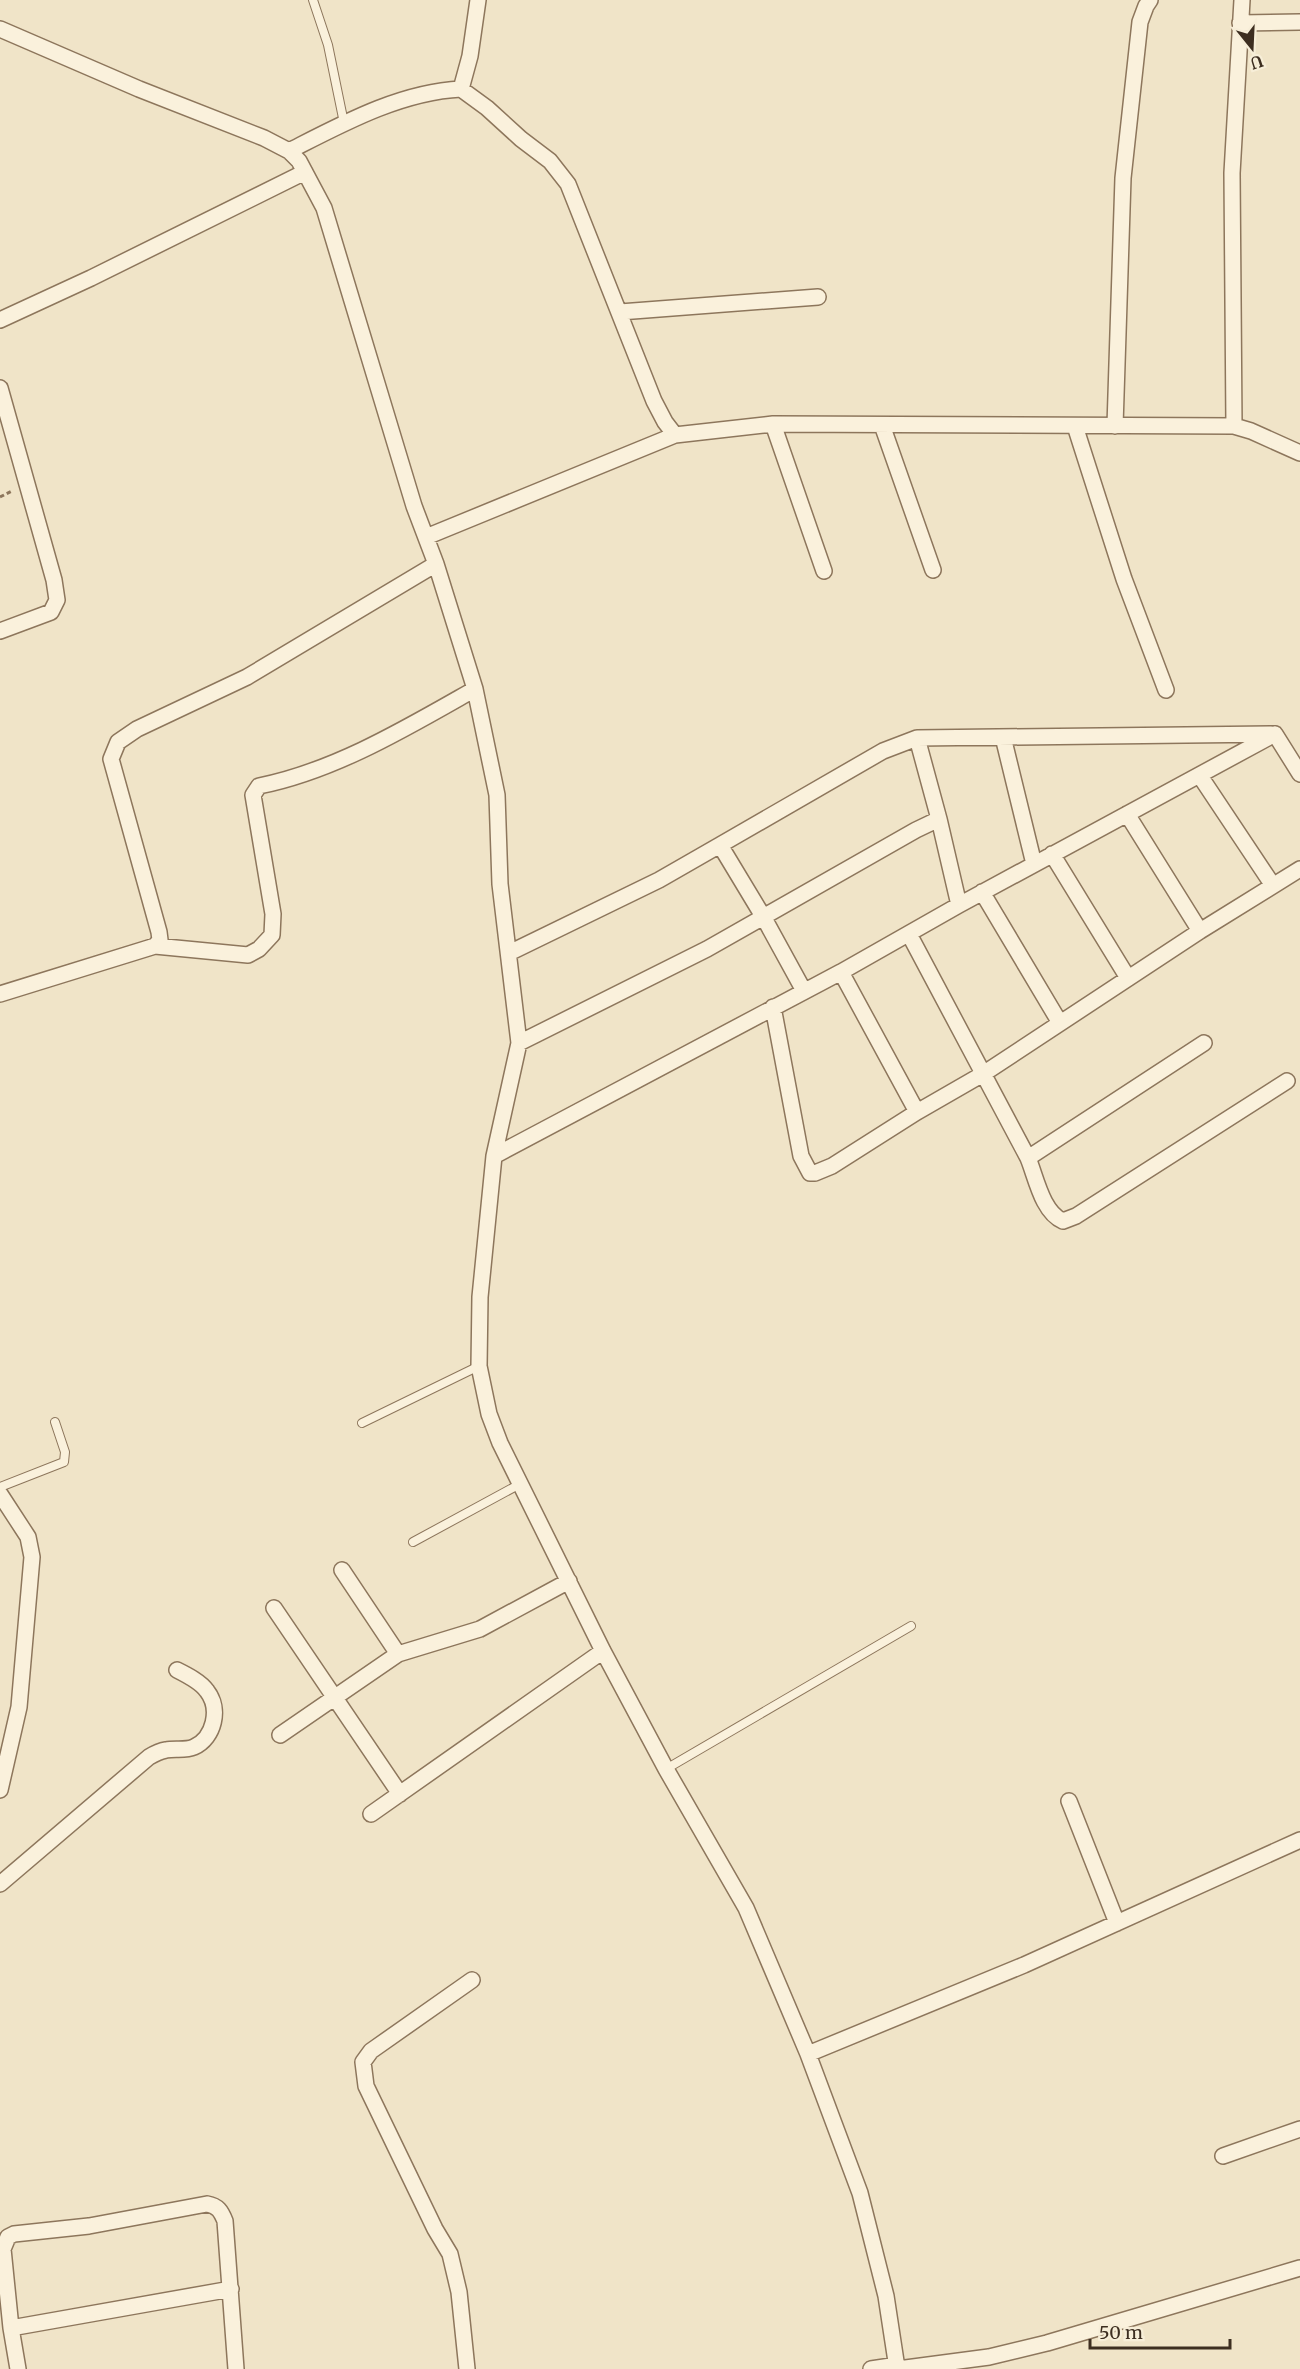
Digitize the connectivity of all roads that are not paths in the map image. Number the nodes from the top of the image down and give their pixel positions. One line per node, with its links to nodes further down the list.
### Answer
1 (313, 0): 9 (lane)
2 (478, 0): 8 (street)
3 (1150, 0): 19 (street)
4 (1242, 0): 6 (street)
5 (1300, 22): 6 (street)
6 (1240, 23): 20 (street)
7 (0, 29): 10 (street)
8 (461, 89): 9 (street); 13 (street)
9 (344, 123): 10 (street)
10 (289, 151): 11 (street)
11 (305, 172): 14 (street); 23 (street)
12 (818, 297): 13 (street)
13 (620, 312): 21 (street)
14 (0, 320)
15 (0, 388): 27 (street)
16 (773, 424): 17 (street); 21 (street); 25 (street)
17 (882, 425): 18 (street); 26 (street)
18 (1075, 426): 19 (street); 29 (street)
19 (1115, 426): 20 (street)
20 (1234, 426): 22 (street)
21 (675, 435): 23 (street)
22 (1300, 453)
23 (426, 537): 24 (street)
24 (436, 564): 28 (street); 47 (street)
25 (824, 570)
26 (933, 570)
27 (0, 631)
28 (475, 689): 47 (street); 48 (street)
29 (1166, 690)
30 (1275, 734): 31 (street); 33 (street); 34 (street)
31 (1003, 737): 32 (street); 39 (street)
32 (917, 738): 36 (street); 37 (street)
33 (1300, 774)
34 (1200, 776): 35 (street); 41 (street)
35 (1127, 814): 38 (street); 45 (street)
36 (939, 819): 43 (street); 44 (street)
37 (720, 845): 44 (street); 48 (street)
38 (1052, 854): 39 (street); 50 (street)
39 (1034, 864): 42 (street)
40 (1300, 868): 41 (street)
41 (1272, 884): 45 (street)
42 (982, 892): 43 (street); 54 (street)
43 (959, 905): 46 (street)
44 (764, 918): 51 (street); 55 (street)
45 (1200, 931): 50 (street)
46 (909, 934): 49 (street); 57 (street)
47 (156, 946): 52 (street)
48 (509, 953): 55 (street)
49 (841, 972): 51 (street); 59 (street)
50 (1128, 978): 54 (street)
51 (804, 991): 53 (street)
52 (0, 994)
53 (773, 1007): 59 (street); 60 (street)
54 (1060, 1023): 57 (street)
55 (519, 1042): 60 (street)
56 (1204, 1043): 61 (street)
57 (983, 1074): 59 (street); 61 (street)
58 (1287, 1081): 61 (street)
59 (917, 1112)
60 (494, 1156): 62 (street)
61 (1028, 1158)
62 (479, 1366): 64 (lane); 65 (street)
63 (55, 1422): 66 (lane)
64 (362, 1423)
65 (520, 1484): 68 (lane); 70 (street)
66 (0, 1487)
67 (0, 1494): 79 (street)
68 (413, 1542)
69 (342, 1570): 74 (street)
70 (569, 1581): 73 (street); 74 (street)
71 (274, 1608): 76 (street)
72 (911, 1626): 78 (lane)
73 (603, 1651): 78 (street); 80 (street)
74 (398, 1654): 76 (street)
75 (177, 1670): 84 (street)
76 (334, 1698): 77 (street); 80 (street)
77 (280, 1735)
78 (666, 1769): 87 (street)
79 (0, 1790)
80 (400, 1794): 82 (street)
81 (1070, 1801): 85 (street)
82 (371, 1814)
83 (1300, 1840): 85 (street)
84 (0, 1884)
85 (1117, 1923): 87 (street)
86 (472, 1980): 96 (street)
87 (807, 2054): 93 (street)
88 (1300, 2129): 89 (street)
89 (1223, 2156)
90 (1300, 2268): 93 (street)
91 (231, 2289): 92 (street); 92 (street); 95 (street)
92 (11, 2328): 94 (street)
93 (895, 2368): 97 (street)
94 (18, 2369)
95 (236, 2369)
96 (467, 2369)
97 (871, 2369)

